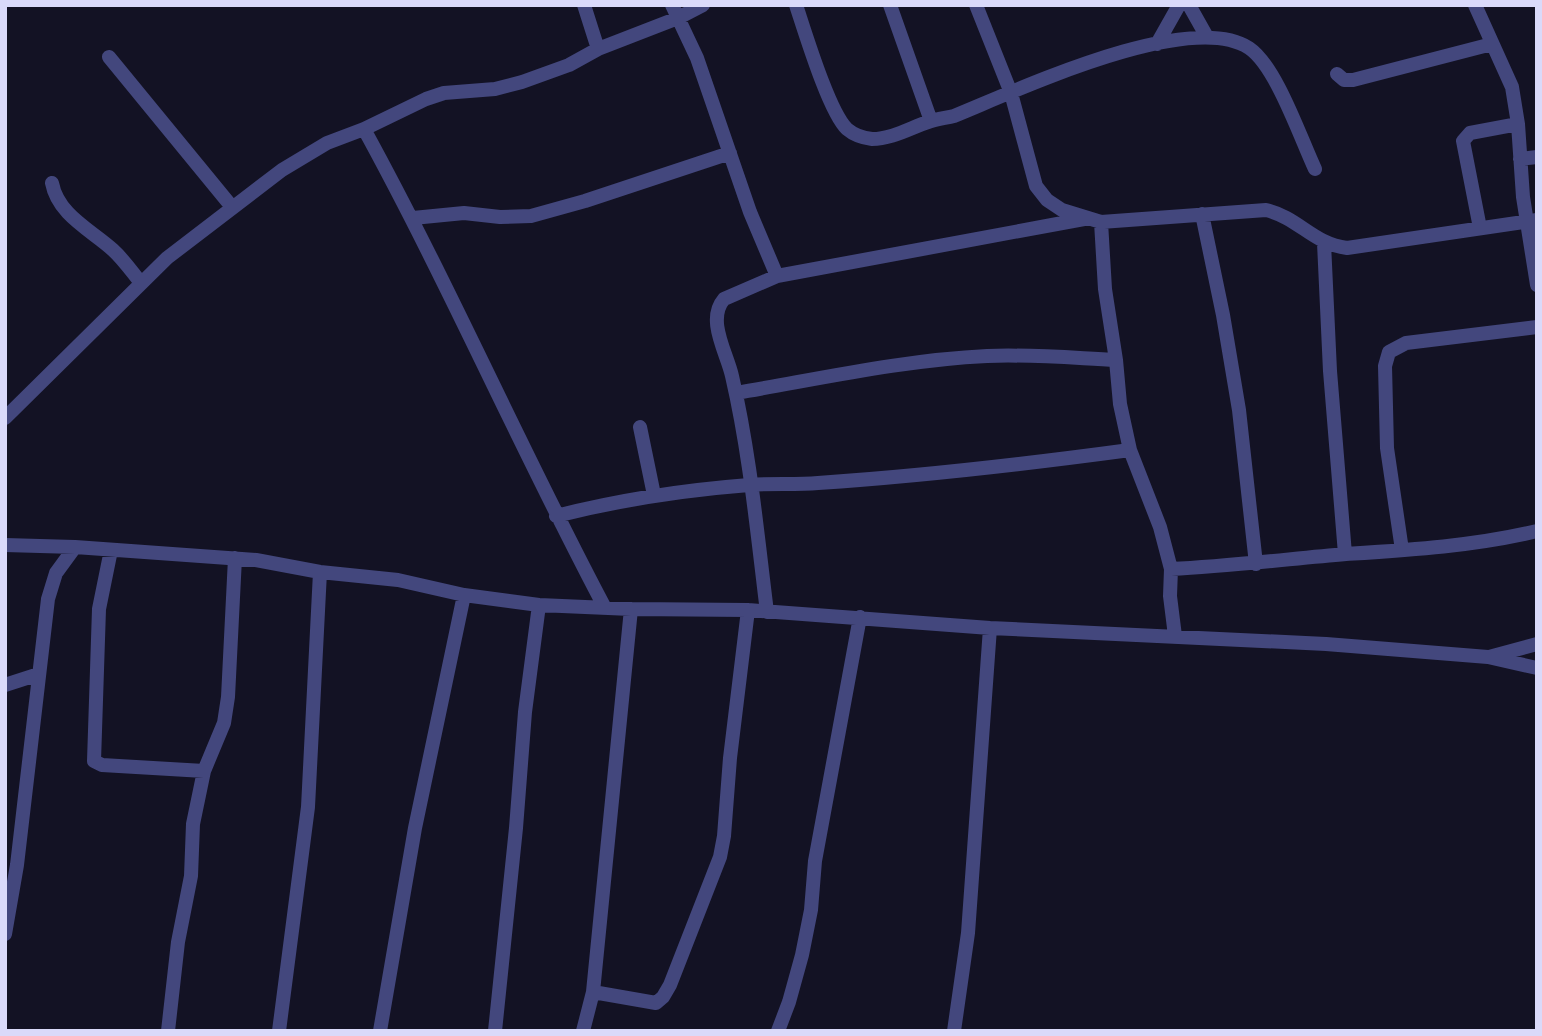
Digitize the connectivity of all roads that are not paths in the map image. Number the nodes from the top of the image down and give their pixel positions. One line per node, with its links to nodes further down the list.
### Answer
1 (584, 5): 13 (street)
2 (704, 5): 9 (street)
3 (796, 5): 17 (street)
4 (890, 5): 17 (street)
5 (976, 5): 16 (street)
6 (1179, 5): 11 (street)
7 (1189, 5): 10 (street)
8 (1475, 5): 12 (street)
9 (675, 12): 13 (street); 20 (street)
10 (1207, 37): 11 (street); 23 (street)
11 (1157, 44): 16 (street)
12 (1492, 44): 15 (street); 18 (street)
13 (598, 49): 19 (street)
14 (109, 57): 25 (street)
15 (1337, 74)
16 (1011, 93): 17 (street); 28 (street)
17 (931, 121)
18 (1518, 124): 22 (street); 31 (street)
19 (364, 129): 25 (street); 27 (street)
20 (730, 153): 27 (street); 33 (street)
21 (1537, 157): 22 (street)
22 (1521, 159): 29 (street)
23 (1315, 169)
24 (51, 183): 34 (street)
25 (232, 207): 34 (street)
26 (1202, 214): 30 (street); 32 (street); 52 (street)
27 (413, 219): 44 (street)
28 (1085, 219): 30 (street); 33 (street)
29 (1532, 220): 31 (street); 35 (street)
30 (1101, 222): 37 (street)
31 (1480, 228): 32 (street)
32 (1324, 243): 50 (street)
33 (777, 276): 38 (street)
34 (141, 284): 39 (street)
35 (1537, 285)
36 (1537, 327): 49 (street)
37 (1116, 360): 38 (street); 41 (street)
38 (736, 393): 42 (street)
39 (5, 418)
40 (640, 427): 43 (street)
41 (1130, 450): 42 (street); 53 (street)
42 (752, 485): 43 (street); 60 (street)
43 (654, 495): 44 (street)
44 (556, 516): 57 (street)
45 (1537, 531): 49 (street)
46 (5, 545): 47 (street)
47 (75, 547): 48 (street); 67 (street)
48 (111, 550): 51 (street); 69 (street)
49 (1402, 550): 50 (street)
50 (1345, 555): 52 (street)
51 (235, 558): 54 (street); 69 (street)
52 (1256, 564): 53 (street)
53 (1171, 569): 63 (street)
54 (320, 572): 55 (street); 73 (street)
55 (464, 596): 56 (street); 74 (street)
56 (539, 605): 57 (street); 75 (street)
57 (605, 608): 58 (street)
58 (631, 609): 59 (street); 71 (street)
59 (748, 610): 60 (street); 71 (street)
60 (767, 611): 61 (street)
61 (860, 617): 62 (street); 77 (street)
62 (990, 628): 63 (street); 78 (street)
63 (1175, 636): 65 (street)
64 (1537, 643): 65 (street)
65 (1488, 657): 66 (street)
66 (1537, 668)
67 (39, 674): 68 (street); 70 (street)
68 (5, 685)
69 (204, 771): 72 (street)
70 (5, 933)
71 (593, 992): 76 (street)
72 (168, 1031)
73 (279, 1031)
74 (380, 1031)
75 (495, 1031)
76 (583, 1031)
77 (778, 1031)
78 (954, 1031)

